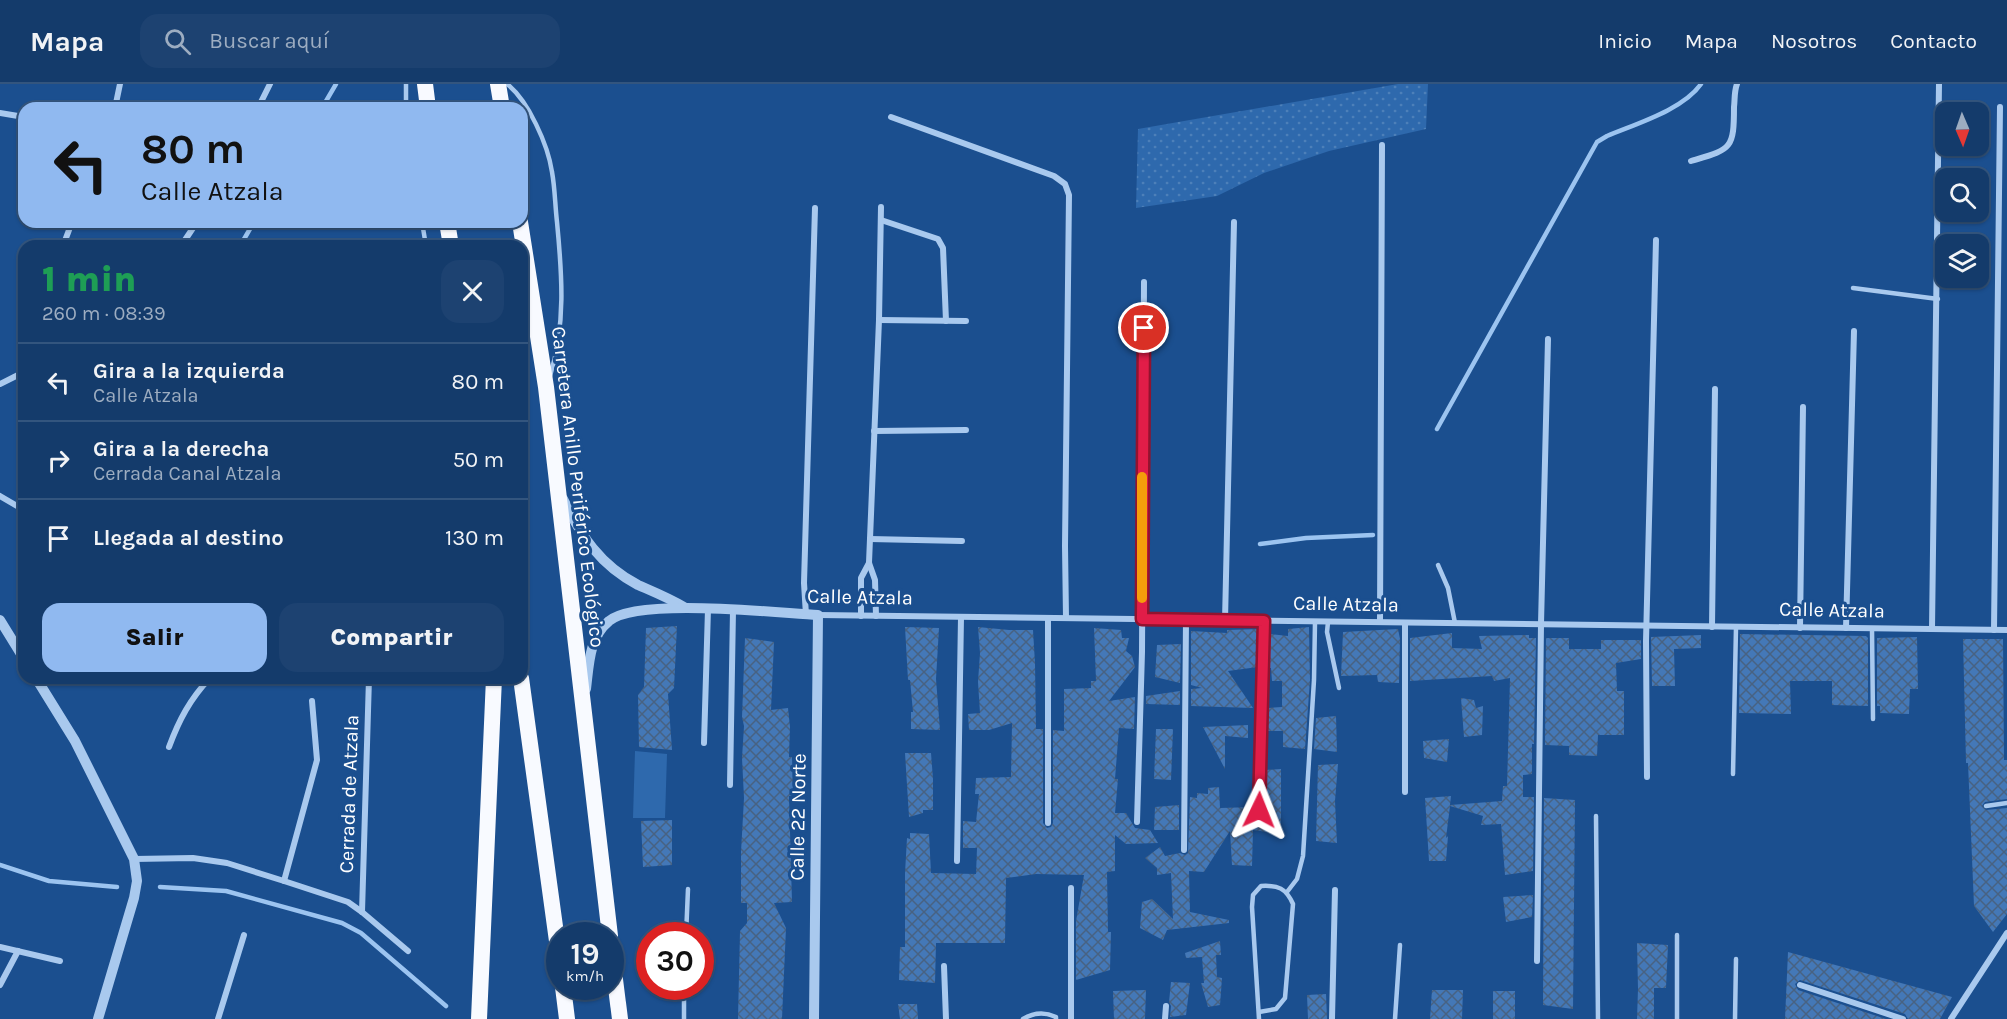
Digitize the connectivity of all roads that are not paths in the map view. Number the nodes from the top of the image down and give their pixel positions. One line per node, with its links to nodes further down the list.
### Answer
1 (120, 84): 9 (street)
2 (270, 84): 10 (street)
3 (406, 84): 11 (lane)
4 (424, 84): 12 (highway)
5 (498, 84): 13 (highway)
6 (507, 84): 14 (lane)
7 (1737, 84): 21 (street)
8 (1940, 84): 30 (street)
9 (116, 102)
10 (261, 102)
11 (406, 102)
12 (427, 102)
13 (501, 102)
14 (522, 102)
15 (2000, 107): 78 (street)
16 (528, 112): 38 (lane)
17 (0, 113): 18 (street)
18 (18, 116)
19 (891, 117): 59 (street)
20 (1382, 145): 67 (street)
21 (1691, 161)
22 (881, 207): 24 (street)
23 (815, 208): 53 (street)
24 (881, 220): 31 (street); 32 (street)
25 (1234, 222): 63 (street)
26 (1656, 240): 71 (street)
27 (528, 273): 38 (highway, Carretera Anillo Periférico Ecológico)
28 (1144, 282): 60 (street)
29 (1853, 288): 30 (lane)
30 (1938, 299): 77 (street)
31 (879, 320): 32 (street); 42 (street)
32 (946, 321): 33 (street)
33 (966, 321)
34 (1854, 331): 75 (street)
35 (1548, 339): 70 (street)
36 (18, 375): 37 (street)
37 (0, 384)
38 (546, 387): 43 (highway, Carretera Anillo Periférico Ecológico)
39 (1715, 389): 72 (street)
40 (1803, 407): 74 (street)
41 (966, 430): 42 (street)
42 (874, 431): 46 (street)
43 (559, 491): 50 (street, Calle Atzala); 88 (highway, Carretera Anillo Periférico Ecológico)
44 (0, 496): 45 (street)
45 (18, 506)
46 (870, 539): 47 (street); 48 (street)
47 (962, 541)
48 (869, 563): 55 (street); 56 (street)
49 (1438, 565): 69 (lane)
50 (684, 607): 51 (street, Calle Atzala); 88 (street, Calle Atzala)
51 (708, 609): 52 (street, Calle Atzala); 90 (street)
52 (733, 610): 53 (street, Calle Atzala); 94 (street)
53 (806, 615): 54 (street, Calle Atzala)
54 (818, 615): 55 (street, Calle Atzala); 138 (street, Calle 22 Norte)
55 (861, 616): 56 (street, Calle Atzala)
56 (876, 616): 57 (street, Calle Atzala)
57 (961, 617): 58 (street, Calle Atzala); 104 (street)
58 (1048, 618): 59 (street, Calle Atzala); 101 (street)
59 (1066, 618): 60 (street, Calle Atzala)
60 (1142, 619): 62 (street, Calle Atzala); 100 (street)
61 (0, 620): 80 (street)
62 (1186, 620): 63 (street, Calle Atzala); 102 (street)
63 (1225, 621): 64 (street, Calle Atzala)
64 (1264, 621): 65 (street, Calle Atzala); 98 (street)
65 (1315, 621): 66 (street, Calle Atzala); 109 (lane)
66 (1328, 622): 67 (street, Calle Atzala); 86 (lane)
67 (1380, 622): 68 (street, Calle Atzala)
68 (1405, 623): 69 (street, Calle Atzala); 95 (street)
69 (1455, 623): 70 (street, Calle Atzala)
70 (1541, 624): 71 (street, Calle Atzala); 123 (street)
71 (1647, 626): 72 (street, Calle Atzala); 93 (street)
72 (1712, 627): 73 (street, Calle Atzala)
73 (1736, 627): 74 (street, Calle Atzala); 92 (lane)
74 (1800, 628): 75 (street, Calle Atzala)
75 (1846, 628): 76 (street, Calle Atzala)
76 (1872, 629): 77 (street, Calle Atzala); 89 (lane)
77 (1932, 629): 78 (street, Calle Atzala)
78 (1994, 630): 79 (street, Calle Atzala)
79 (2007, 630)
80 (18, 649)
81 (40, 684): 103 (street)
82 (204, 684): 91 (street)
83 (369, 684): 110 (street, Cerrada de Atzala)
84 (494, 684): 134 (highway)
85 (521, 684): 111 (highway)
86 (1339, 688)
87 (312, 701): 105 (street, Cerrada de Atzala)
88 (584, 709): 112 (highway, Carretera Anillo Periférico Ecológico)
89 (1873, 719)
90 (704, 743)
91 (169, 747)
92 (1733, 774)
93 (1647, 777)
94 (730, 785)
95 (1405, 792)
96 (2007, 803): 97 (lane)
97 (1986, 806)
98 (1259, 810)
99 (1596, 816): 147 (lane)
100 (1137, 822)
101 (1048, 823)
102 (1184, 850)
103 (134, 859): 105 (street); 132 (street)
104 (957, 861)
105 (284, 880): 110 (street)
106 (1071, 888): 142 (street)
107 (688, 889): 113 (lane)
108 (1335, 890): 145 (street)
109 (1287, 892): 131 (lane); 131 (lane)
110 (362, 912): 120 (street)
111 (554, 922)
112 (608, 922)
113 (687, 922)
114 (2007, 933): 151 (street)
115 (244, 935): 133 (street)
116 (1677, 935): 148 (lane)
117 (1400, 945): 146 (lane)
118 (0, 947): 119 (street)
119 (18, 951): 122 (street); 125 (street)
120 (408, 951)
121 (1736, 959): 149 (lane)
122 (60, 961)
123 (1537, 961)
124 (944, 966): 139 (street)
125 (0, 985)
126 (1800, 985): 150 (street)
127 (565, 1000): 135 (highway)
128 (618, 1000): 136 (highway, Carretera Anillo Periférico Ecológico)
129 (684, 1000): 137 (lane)
130 (1166, 1006): 143 (street)
131 (1259, 1012): 144 (lane)
132 (98, 1019)
133 (218, 1019)
134 (479, 1019)
135 (567, 1019)
136 (620, 1019)
137 (684, 1019)
138 (814, 1019)
139 (946, 1019)
140 (1023, 1019): 141 (lane)
141 (1056, 1019)
142 (1071, 1019)
143 (1165, 1019)
144 (1258, 1019)
145 (1332, 1019)
146 (1395, 1019)
147 (1598, 1019)
148 (1677, 1019)
149 (1735, 1019)
150 (1903, 1019)
151 (1951, 1019)

